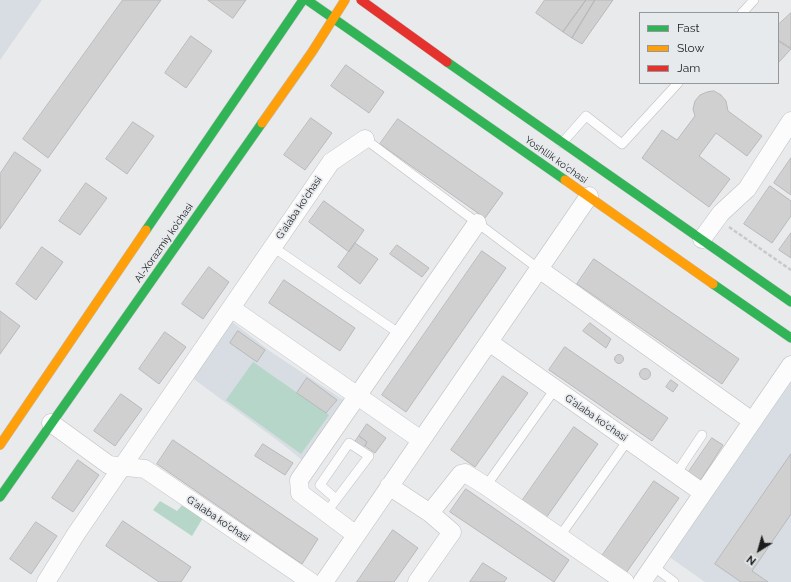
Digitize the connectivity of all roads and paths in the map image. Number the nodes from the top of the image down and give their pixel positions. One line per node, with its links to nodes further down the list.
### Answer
1 (303, 0): 32 (main road)
2 (307, 0): 7 (main road, Yoshllik ko'chasi)
3 (345, 0): 7 (main road, Al-Xorazmiy ko’chasi)
4 (361, 0): 11 (main road, Yoshllik ko'chasi)
5 (754, 0): 6 (lane)
6 (743, 12)
7 (334, 17): 12 (main road, Yoshllik ko'chasi); 28 (main road, Al-Xorazmiy ko’chasi)
8 (677, 84): 11 (lane)
9 (791, 121): 13 (street)
10 (365, 139): 14 (lane); 16 (street, G'alaba ko'chasi)
11 (562, 143): 15 (main road, Yoshllik ko'chasi)
12 (589, 196): 17 (street); 22 (main road, Yoshllik ko'chasi)
13 (717, 218): 15 (street); 18 (path)
14 (477, 223): 17 (lane); 21 (street)
15 (702, 239): 19 (main road, Yoshllik ko'chasi)
16 (273, 247): 20 (street, G'alaba ko'chasi); 21 (lane)
17 (538, 269): 23 (street); 27 (street)
18 (791, 270)
19 (791, 302)
20 (231, 308): 26 (street); 33 (street, G'alaba ko'chasi)
21 (400, 334): 26 (street)
22 (791, 338)
23 (489, 342): 25 (street, G'alaba ko'chasi); 30 (street)
24 (791, 365): 27 (street)
25 (555, 389): 31 (street, G'alaba ko'chasi); 36 (lane)
26 (357, 396): 30 (street); 39 (street)
27 (752, 421): 37 (street)
28 (51, 422): 33 (street, G'alaba ko'chasi); 38 (main road, Al-Xorazmiy ko’chasi)
29 (702, 435): 34 (lane)
30 (421, 440): 35 (street)
31 (628, 440): 34 (street, G'alaba ko'chasi); 42 (lane)
32 (0, 445)
33 (122, 467): 44 (street, G'alaba ko'chasi); 45 (street, G'alaba ko'chasi)
34 (676, 474): 37 (street, G'alaba ko'chasi)
35 (389, 486): 40 (street); 41 (street)
36 (486, 486): 40 (street); 42 (street)
37 (703, 494): 43 (street)
38 (0, 497)
39 (331, 506): 39 (lane); 41 (street)
40 (430, 513): 47 (street)
41 (356, 535): 46 (street)
42 (560, 536): 48 (street)
43 (653, 566): 49 (street); 50 (lane)
44 (46, 582)
45 (311, 582)
46 (324, 582)
47 (418, 582)
48 (626, 582)
49 (642, 582)
50 (674, 582)

